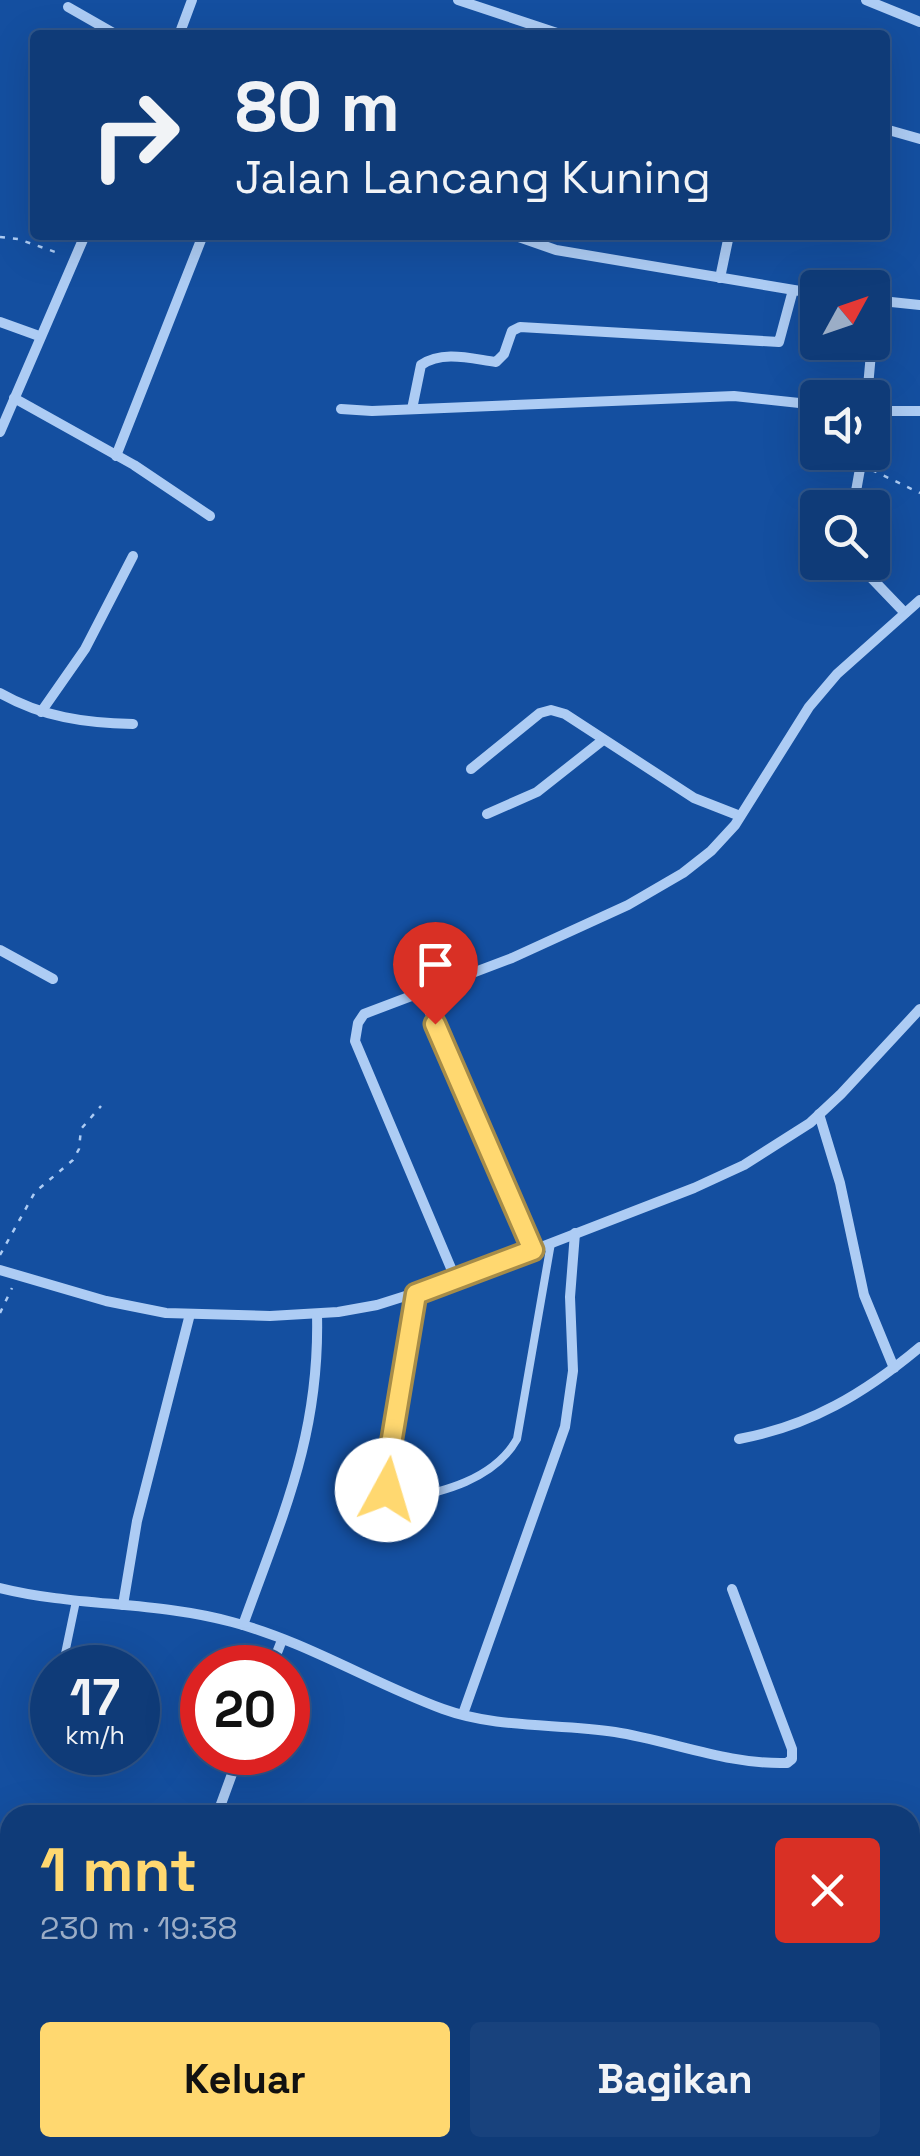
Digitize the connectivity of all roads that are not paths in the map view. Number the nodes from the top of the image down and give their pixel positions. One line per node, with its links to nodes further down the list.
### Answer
1 (192, 0): 7 (street)
2 (458, 0): 8 (street)
3 (866, 0): 5 (street)
4 (68, 7): 6 (street)
5 (920, 22)
6 (108, 30)
7 (180, 30)
8 (548, 30)
9 (890, 130): 10 (street)
10 (920, 139)
11 (83, 240): 21 (street)
12 (200, 240): 29 (street)
13 (527, 240): 15 (street)
14 (728, 240): 15 (street)
15 (720, 278): 16 (street)
16 (793, 290): 17 (street); 25 (street)
17 (800, 291)
18 (890, 302): 19 (street)
19 (920, 305)
20 (0, 322): 21 (street)
21 (39, 336): 22 (street)
22 (14, 398): 28 (street); 29 (street)
23 (800, 403): 25 (street)
24 (342, 408): 25 (street)
25 (412, 409)
26 (890, 411): 27 (street)
27 (920, 411)
28 (0, 432)
29 (116, 456): 30 (street)
30 (210, 516)
31 (132, 556): 36 (street)
32 (873, 580): 34 (street)
33 (920, 600): 34 (street)
34 (905, 613): 41 (street)
35 (0, 693): 36 (street)
36 (41, 712): 37 (street)
37 (133, 724)
38 (603, 740): 39 (street); 40 (street); 41 (street)
39 (471, 768)
40 (487, 814)
41 (740, 816): 44 (street)
42 (0, 950): 43 (street)
43 (53, 979)
44 (421, 992): 49 (street); 51 (street)
45 (920, 1009): 46 (street)
46 (820, 1114): 47 (street); 56 (street)
47 (575, 1232): 48 (street); 66 (street)
48 (552, 1243): 49 (street); 52 (lane)
49 (533, 1250): 51 (street)
50 (0, 1270): 53 (street)
51 (456, 1280): 52 (street)
52 (416, 1294): 54 (street)
53 (190, 1314): 54 (street); 61 (street)
54 (317, 1314): 62 (street)
55 (920, 1347): 56 (street)
56 (894, 1368): 57 (street)
57 (739, 1439)
58 (0, 1588): 60 (street)
59 (732, 1589): 66 (street)
60 (76, 1601): 61 (street); 64 (lane)
61 (124, 1604): 62 (street)
62 (243, 1625): 63 (street)
63 (282, 1640): 65 (street); 66 (street)
64 (67, 1645)
65 (280, 1645)
66 (463, 1714)
67 (232, 1775): 68 (street)
68 (221, 1805)

